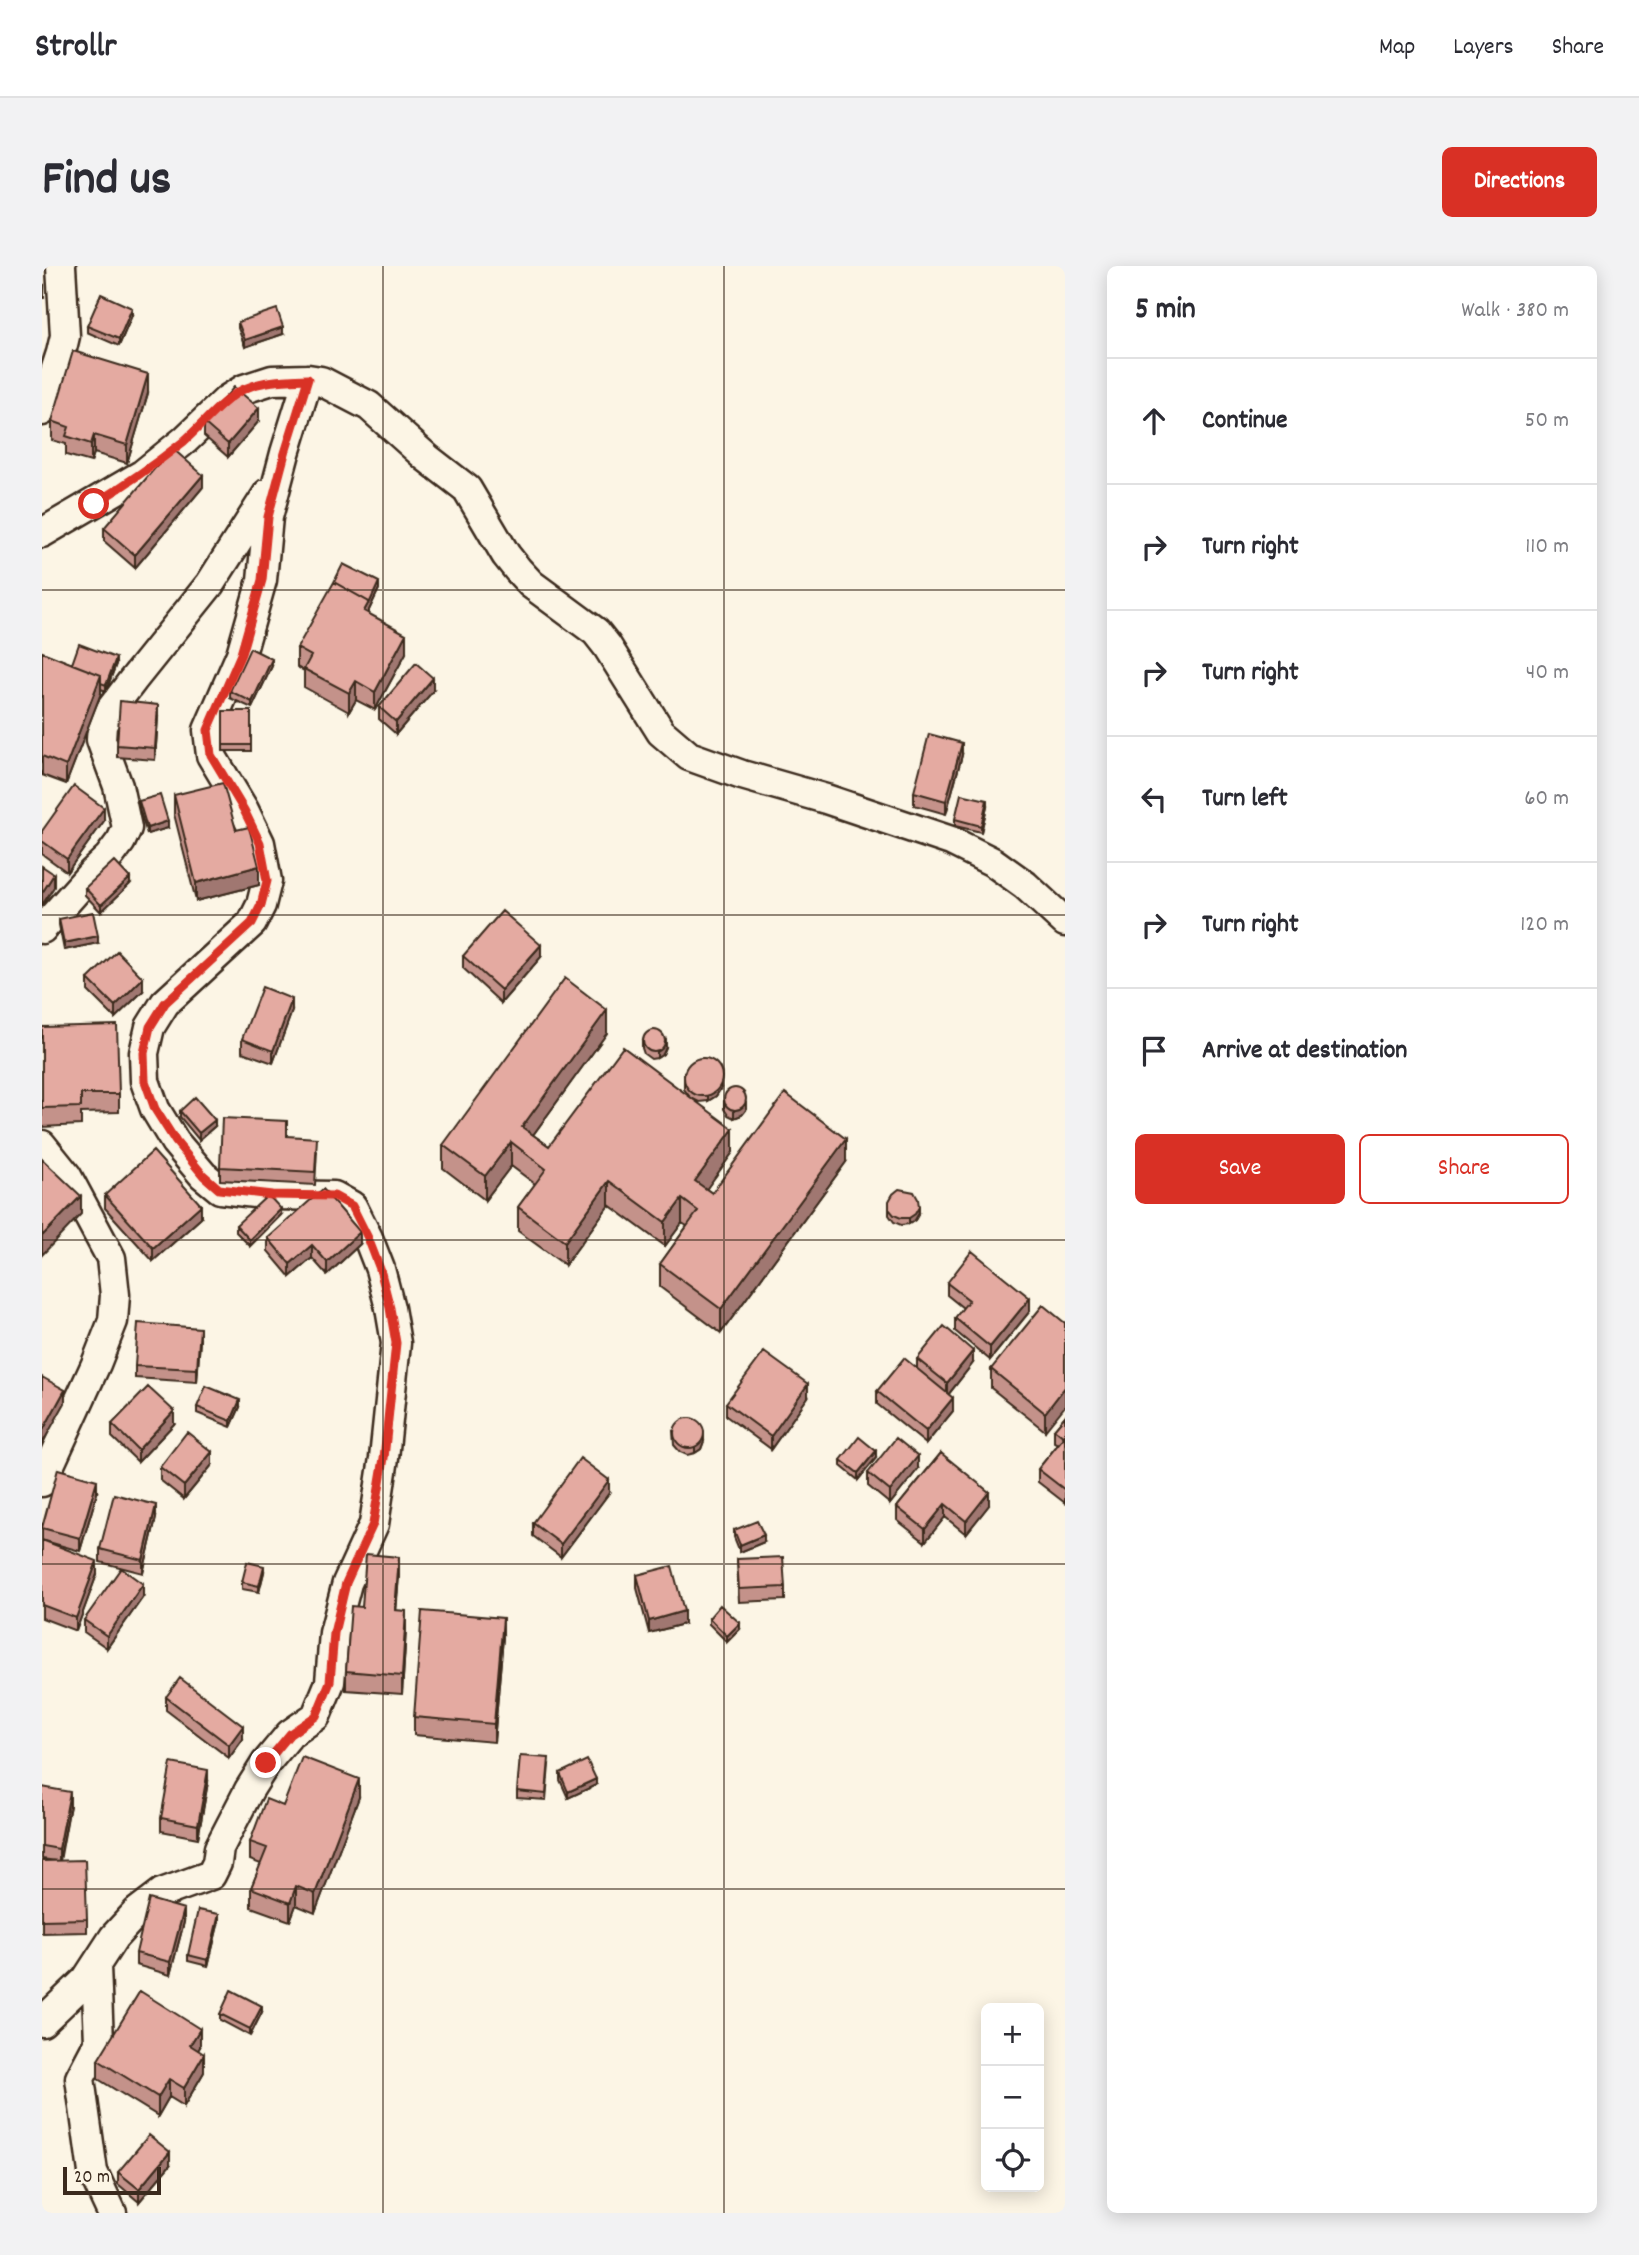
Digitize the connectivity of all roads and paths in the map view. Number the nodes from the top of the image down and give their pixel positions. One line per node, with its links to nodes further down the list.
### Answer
1 (61, 266): 3 (street)
2 (308, 379): 4 (street); 5 (street); 6 (street)
3 (42, 411)
4 (279, 475): 7 (street); 10 (street)
5 (42, 533)
6 (1065, 922)
7 (42, 929)
8 (42, 1145): 9 (street)
9 (42, 1482)
10 (96, 1966): 11 (street); 12 (street)
11 (42, 2022)
12 (111, 2213)

